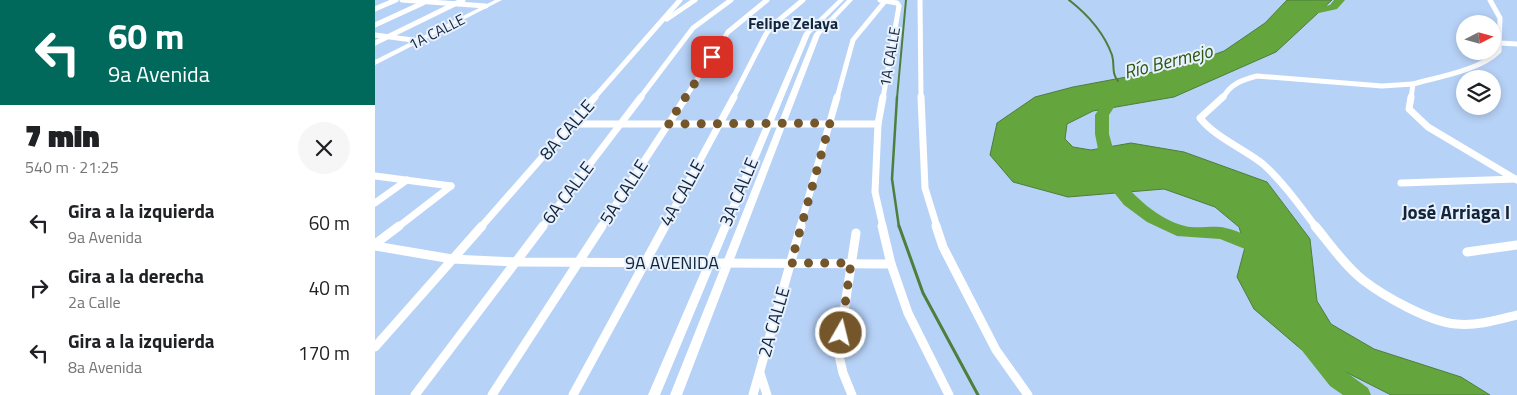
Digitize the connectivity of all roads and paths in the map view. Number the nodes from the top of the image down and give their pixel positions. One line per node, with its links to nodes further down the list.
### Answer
1 (396, 0): 19 (street)
2 (402, 0): 16 (street)
3 (463, 0): 17 (street)
4 (499, 0): 18 (street, 1A CALLE)
5 (679, 0): 22 (street, 8A CALLE)
6 (695, 0): 22 (street)
7 (731, 0): 32 (street, 6A CALLE)
8 (767, 0): 35 (street, 5A CALLE)
9 (803, 0): 36 (street, 4A CALLE)
10 (841, 0): 37 (street, 3A CALLE)
11 (850, 0): 38 (street, 3A CALLE)
12 (880, 0): 13 (street)
13 (886, 0): 33 (street, 2A CALLE); 39 (street, 1A CALLE)
14 (920, 0): 70 (street)
15 (1490, 0): 20 (street)
16 (427, 1): 17 (street); 21 (street)
17 (455, 4): 18 (street); 24 (street)
18 (486, 6): 25 (street, 1A CALLE)
19 (375, 9)
20 (1500, 15)
21 (375, 25)
22 (658, 25): 34 (street, 8A CALLE)
23 (375, 35): 24 (street)
24 (388, 37): 25 (street); 26 (street)
25 (420, 40): 30 (street, 1A CALLE)
26 (375, 43)
27 (1501, 43): 28 (street)
28 (1517, 44)
29 (1488, 60): 31 (street)
30 (375, 63)
31 (1413, 84): 41 (street); 58 (street)
32 (621, 123): 34 (street); 35 (street); 50 (street, 6A CALLE)
33 (830, 123): 38 (street); 39 (street); 55 (street, 2A CALLE)
34 (573, 124): 49 (street, 8A CALLE)
35 (668, 124): 36 (street); 51 (street, 5A CALLE)
36 (719, 124): 37 (street); 52 (street, 4A CALLE)
37 (768, 124): 38 (street); 53 (street, 3A CALLE)
38 (781, 124): 54 (street, 3A CALLE)
39 (878, 124): 57 (street)
40 (375, 176): 42 (street)
41 (1517, 179): 43 (street)
42 (407, 180): 44 (street); 46 (street)
43 (1401, 183)
44 (375, 203)
45 (857, 233): 56 (street)
46 (375, 245): 49 (street, 9A AVENIDA)
47 (1517, 245): 48 (street)
48 (1467, 252)
49 (452, 259): 50 (street, 9A AVENIDA); 59 (street, 8A CALLE)
50 (516, 262): 51 (street, 9A AVENIDA); 61 (street, 6A CALLE)
51 (578, 263): 52 (street, 9A AVENIDA); 62 (street, 5A CALLE)
52 (643, 263): 53 (street, 9A AVENIDA); 63 (street, 4A CALLE)
53 (709, 263): 54 (street, 9A AVENIDA); 64 (street, 3A CALLE)
54 (726, 263): 55 (street, 9A AVENIDA); 65 (street, 3A CALLE)
55 (791, 263): 56 (street, 9A AVENIDA); 60 (street, 2A CALLE)
56 (851, 263): 57 (street, 9A AVENIDA); 68 (street)
57 (891, 264): 69 (street)
58 (1517, 314)
59 (375, 347)
60 (760, 372): 66 (street, 2A CALLE); 67 (street)
61 (415, 395)
62 (493, 395)
63 (573, 395)
64 (654, 395)
65 (676, 395)
66 (753, 395)
67 (767, 395)
68 (852, 395)
69 (949, 395)
70 (1028, 395)

